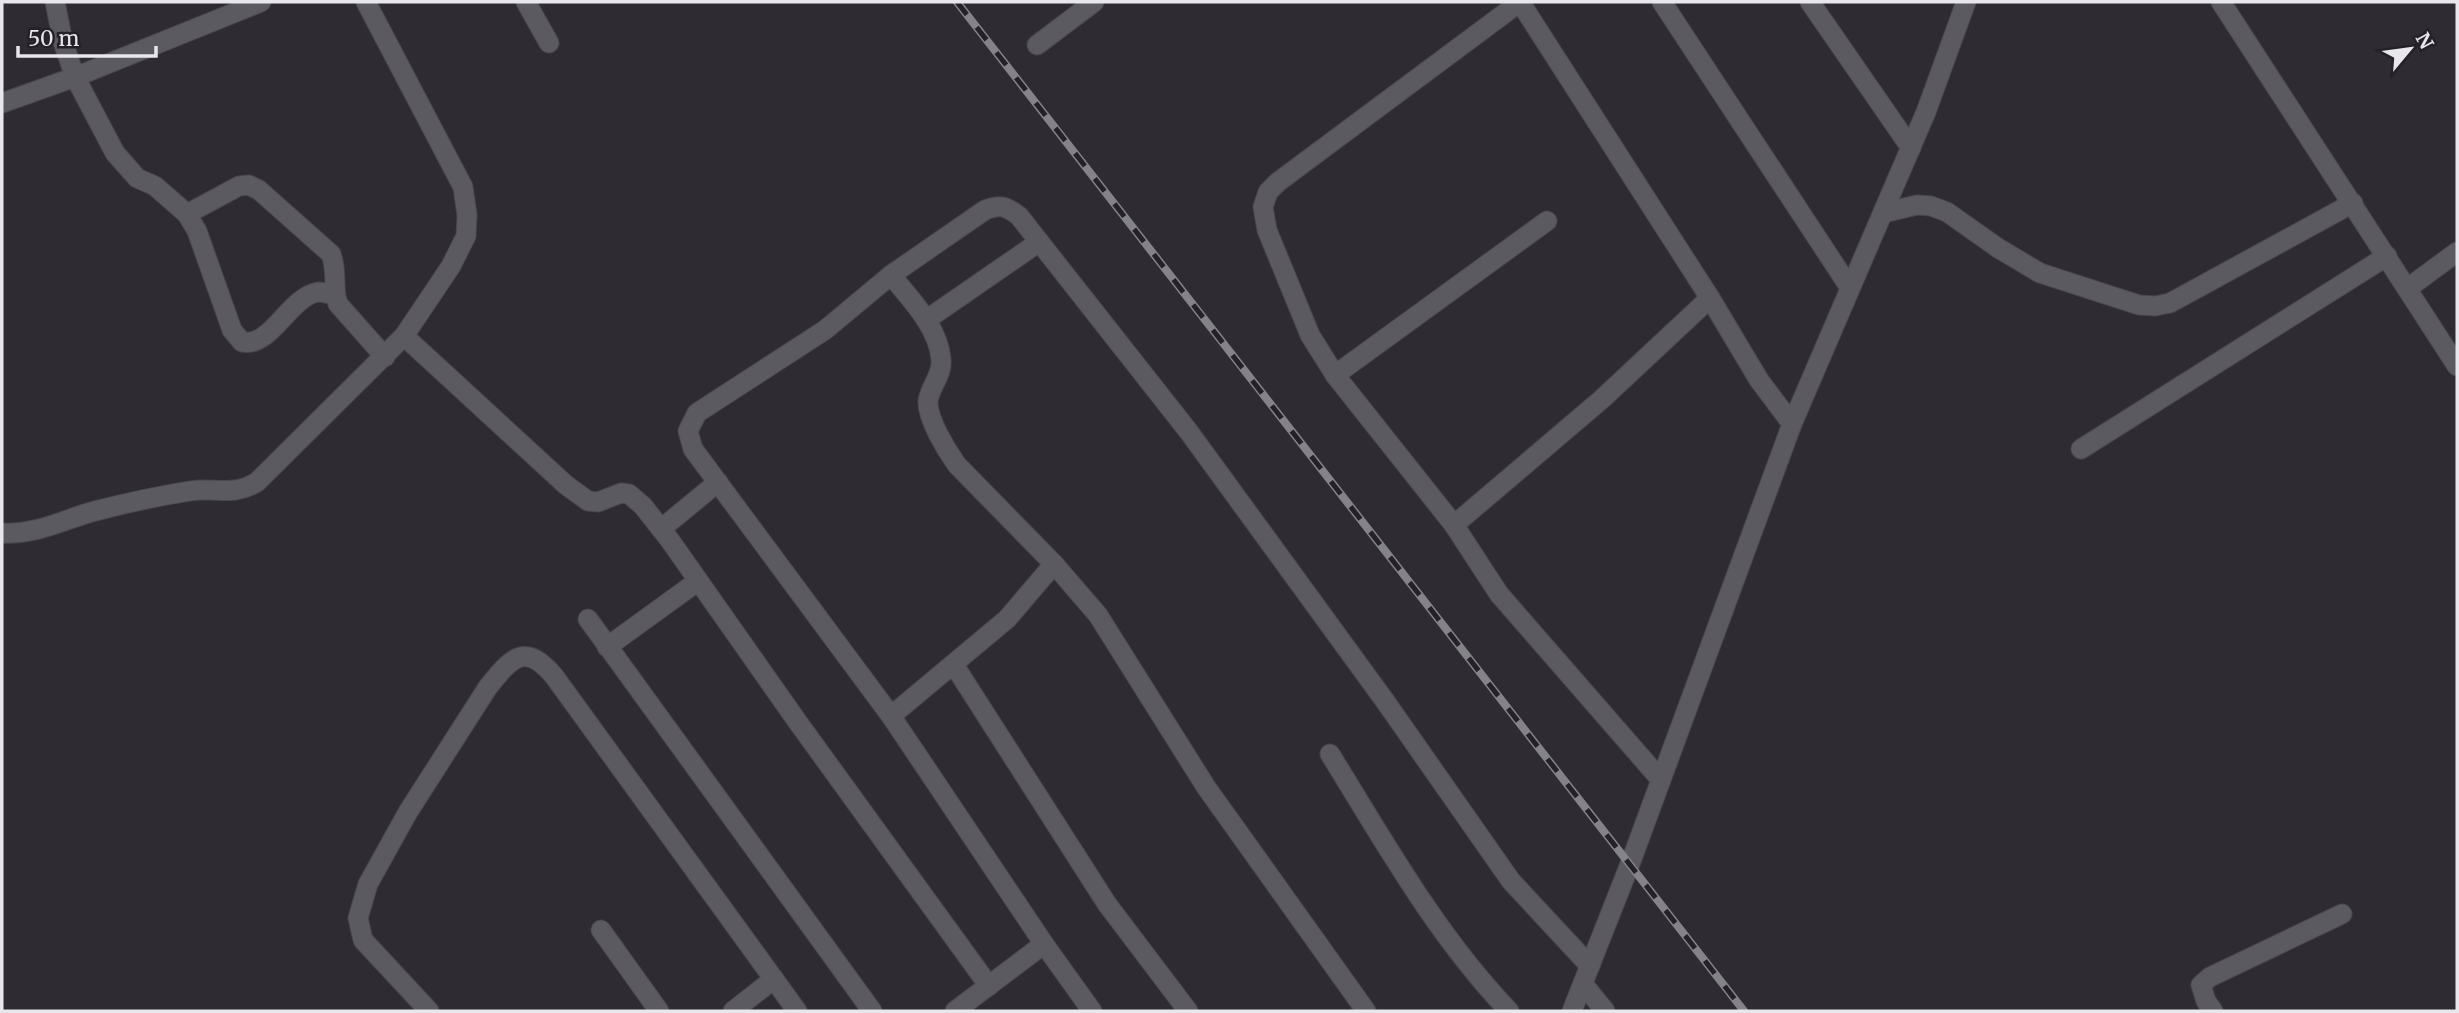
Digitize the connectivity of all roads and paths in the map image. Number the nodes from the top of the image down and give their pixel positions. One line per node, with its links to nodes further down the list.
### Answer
1 (55, 2): 14 (street)
2 (261, 2): 11 (street)
3 (366, 2): 30 (street)
4 (526, 2): 12 (street)
5 (1094, 2): 13 (street)
6 (1520, 2): 28 (street); 33 (street)
7 (1662, 2): 25 (street)
8 (1810, 2): 16 (street)
9 (1966, 2): 16 (street)
10 (2221, 2): 17 (street)
11 (234, 7): 14 (street)
12 (549, 43)
13 (1037, 45)
14 (75, 76): 15 (street); 19 (street)
15 (2, 103)
16 (1911, 149): 18 (street)
17 (2353, 203): 18 (street); 23 (street)
18 (1883, 213): 25 (street)
19 (187, 214): 27 (street); 27 (street)
20 (1548, 221): 33 (street)
21 (1039, 242): 24 (street); 29 (street); 51 (street)
22 (2457, 252): 26 (street)
23 (2387, 256): 26 (street); 35 (street)
24 (891, 275): 29 (street); 36 (street)
25 (1850, 288): 34 (street)
26 (2407, 288): 32 (street)
27 (335, 295): 31 (street)
28 (1710, 298): 34 (street); 37 (street)
29 (926, 320): 40 (street)
30 (404, 336): 31 (street); 38 (street)
31 (385, 357): 39 (street)
32 (2457, 366)
33 (1335, 375): 37 (street)
34 (1792, 424): 47 (street)
35 (2081, 449)
36 (718, 482): 38 (street); 45 (street)
37 (1454, 525): 47 (street)
38 (661, 529): 41 (street)
39 (2, 533)
40 (1054, 564): 44 (street); 62 (street)
41 (698, 581): 43 (street); 53 (street)
42 (588, 619): 43 (street)
43 (607, 646): 58 (street)
44 (954, 665): 45 (street); 61 (street)
45 (891, 716): 50 (street)
46 (1330, 754): 63 (street)
47 (1661, 780): 51 (street)
48 (2342, 914): 66 (street)
49 (601, 930): 55 (street)
50 (1044, 944): 53 (street); 60 (street)
51 (1586, 974): 64 (street); 65 (street)
52 (774, 979): 54 (street); 56 (street); 57 (street)
53 (989, 986): 59 (street)
54 (429, 1011)
55 (659, 1011)
56 (733, 1011)
57 (797, 1011)
58 (872, 1011)
59 (956, 1011)
60 (1093, 1011)
61 (1188, 1011)
62 (1366, 1011)
63 (1509, 1011)
64 (1572, 1011)
65 (1605, 1011)
66 (2213, 1011)

